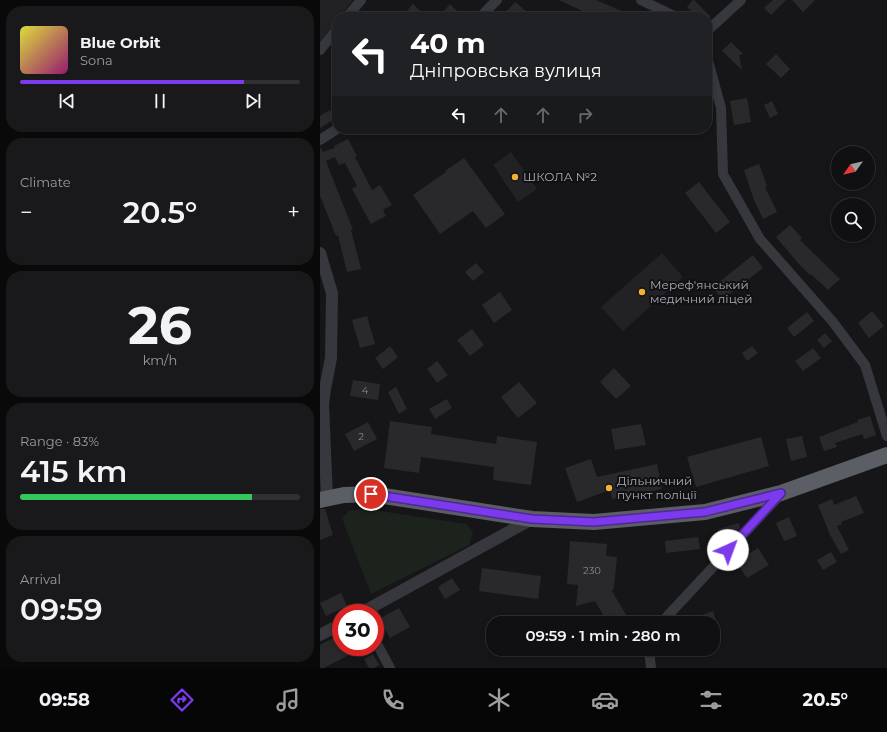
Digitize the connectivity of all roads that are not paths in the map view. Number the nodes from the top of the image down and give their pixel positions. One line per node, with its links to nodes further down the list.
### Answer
1 (360, 0): 5 (street)
2 (497, 0): 6 (street)
3 (642, 0): 7 (street)
4 (742, 0): 8 (street)
5 (351, 12)
6 (485, 12)
7 (666, 12)
8 (712, 27)
9 (332, 35): 10 (street)
10 (320, 50)
11 (712, 75): 16 (street)
12 (332, 132): 13 (street)
13 (320, 140)
14 (320, 253): 15 (street)
15 (322, 403): 19 (street)
16 (887, 436)
17 (887, 455): 18 (highway)
18 (781, 493): 20 (highway); 22 (street)
19 (323, 499): 20 (highway)
20 (532, 519): 21 (street)
21 (377, 604)
22 (667, 616)
23 (332, 629): 24 (street)
24 (320, 635)
25 (384, 656): 27 (street)
26 (650, 656): 28 (street)
27 (390, 668)
28 (651, 668)

